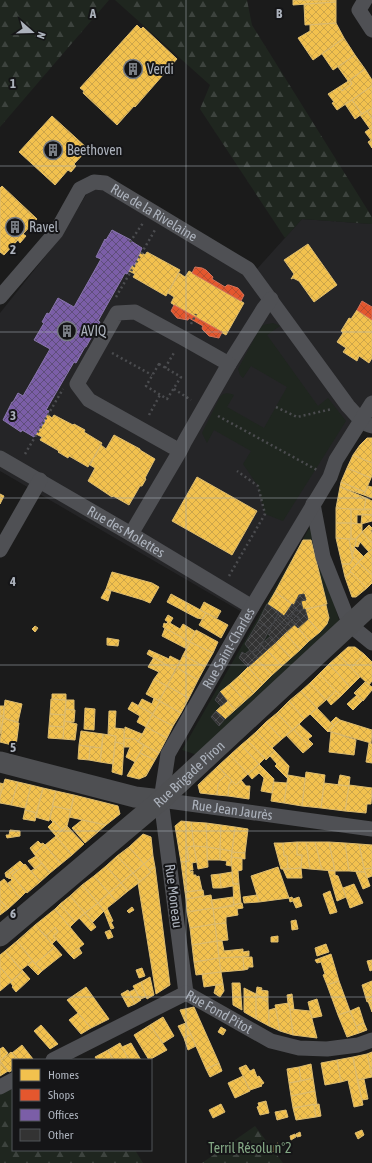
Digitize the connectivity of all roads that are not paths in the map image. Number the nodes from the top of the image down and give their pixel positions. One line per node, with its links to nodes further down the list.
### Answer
1 (365, 0): 2 (street)
2 (372, 30)
3 (0, 297): 4 (street, Rue de la Rivelaine)
4 (271, 299): 5 (street); 7 (street, Rue de la Rivelaine)
5 (229, 364): 8 (street); 8 (street)
6 (372, 402): 7 (street, Rue Saint-Charles)
7 (367, 423): 11 (street, Rue Saint-Charles)
8 (180, 451): 12 (street)
9 (0, 458): 10 (street, Rue des Molettes)
10 (40, 480): 12 (street, Rue des Molettes); 13 (street)
11 (313, 504): 15 (street, Rue Saint-Charles); 16 (street)
12 (131, 534): 15 (street, Rue des Molettes)
13 (0, 550)
14 (372, 604): 16 (street, Rue Brigade Piron)
15 (252, 607): 19 (street, Rue Saint-Charles)
16 (350, 624): 17 (street); 19 (street, Rue Brigade Piron)
17 (372, 643)
18 (0, 762): 19 (street, Rue Jean Jaurès)
19 (162, 800): 20 (street, Rue Jean Jaurès); 21 (street, Rue Brigade Piron); 22 (street, Rue Moneau)
20 (372, 829)
21 (0, 936)
22 (186, 993): 23 (street, Rue Fond Pitot); 24 (street, Rue Fond Pitot)
23 (372, 1040)
24 (55, 1059)
25 (12, 1081): 26 (street)
26 (0, 1087)

